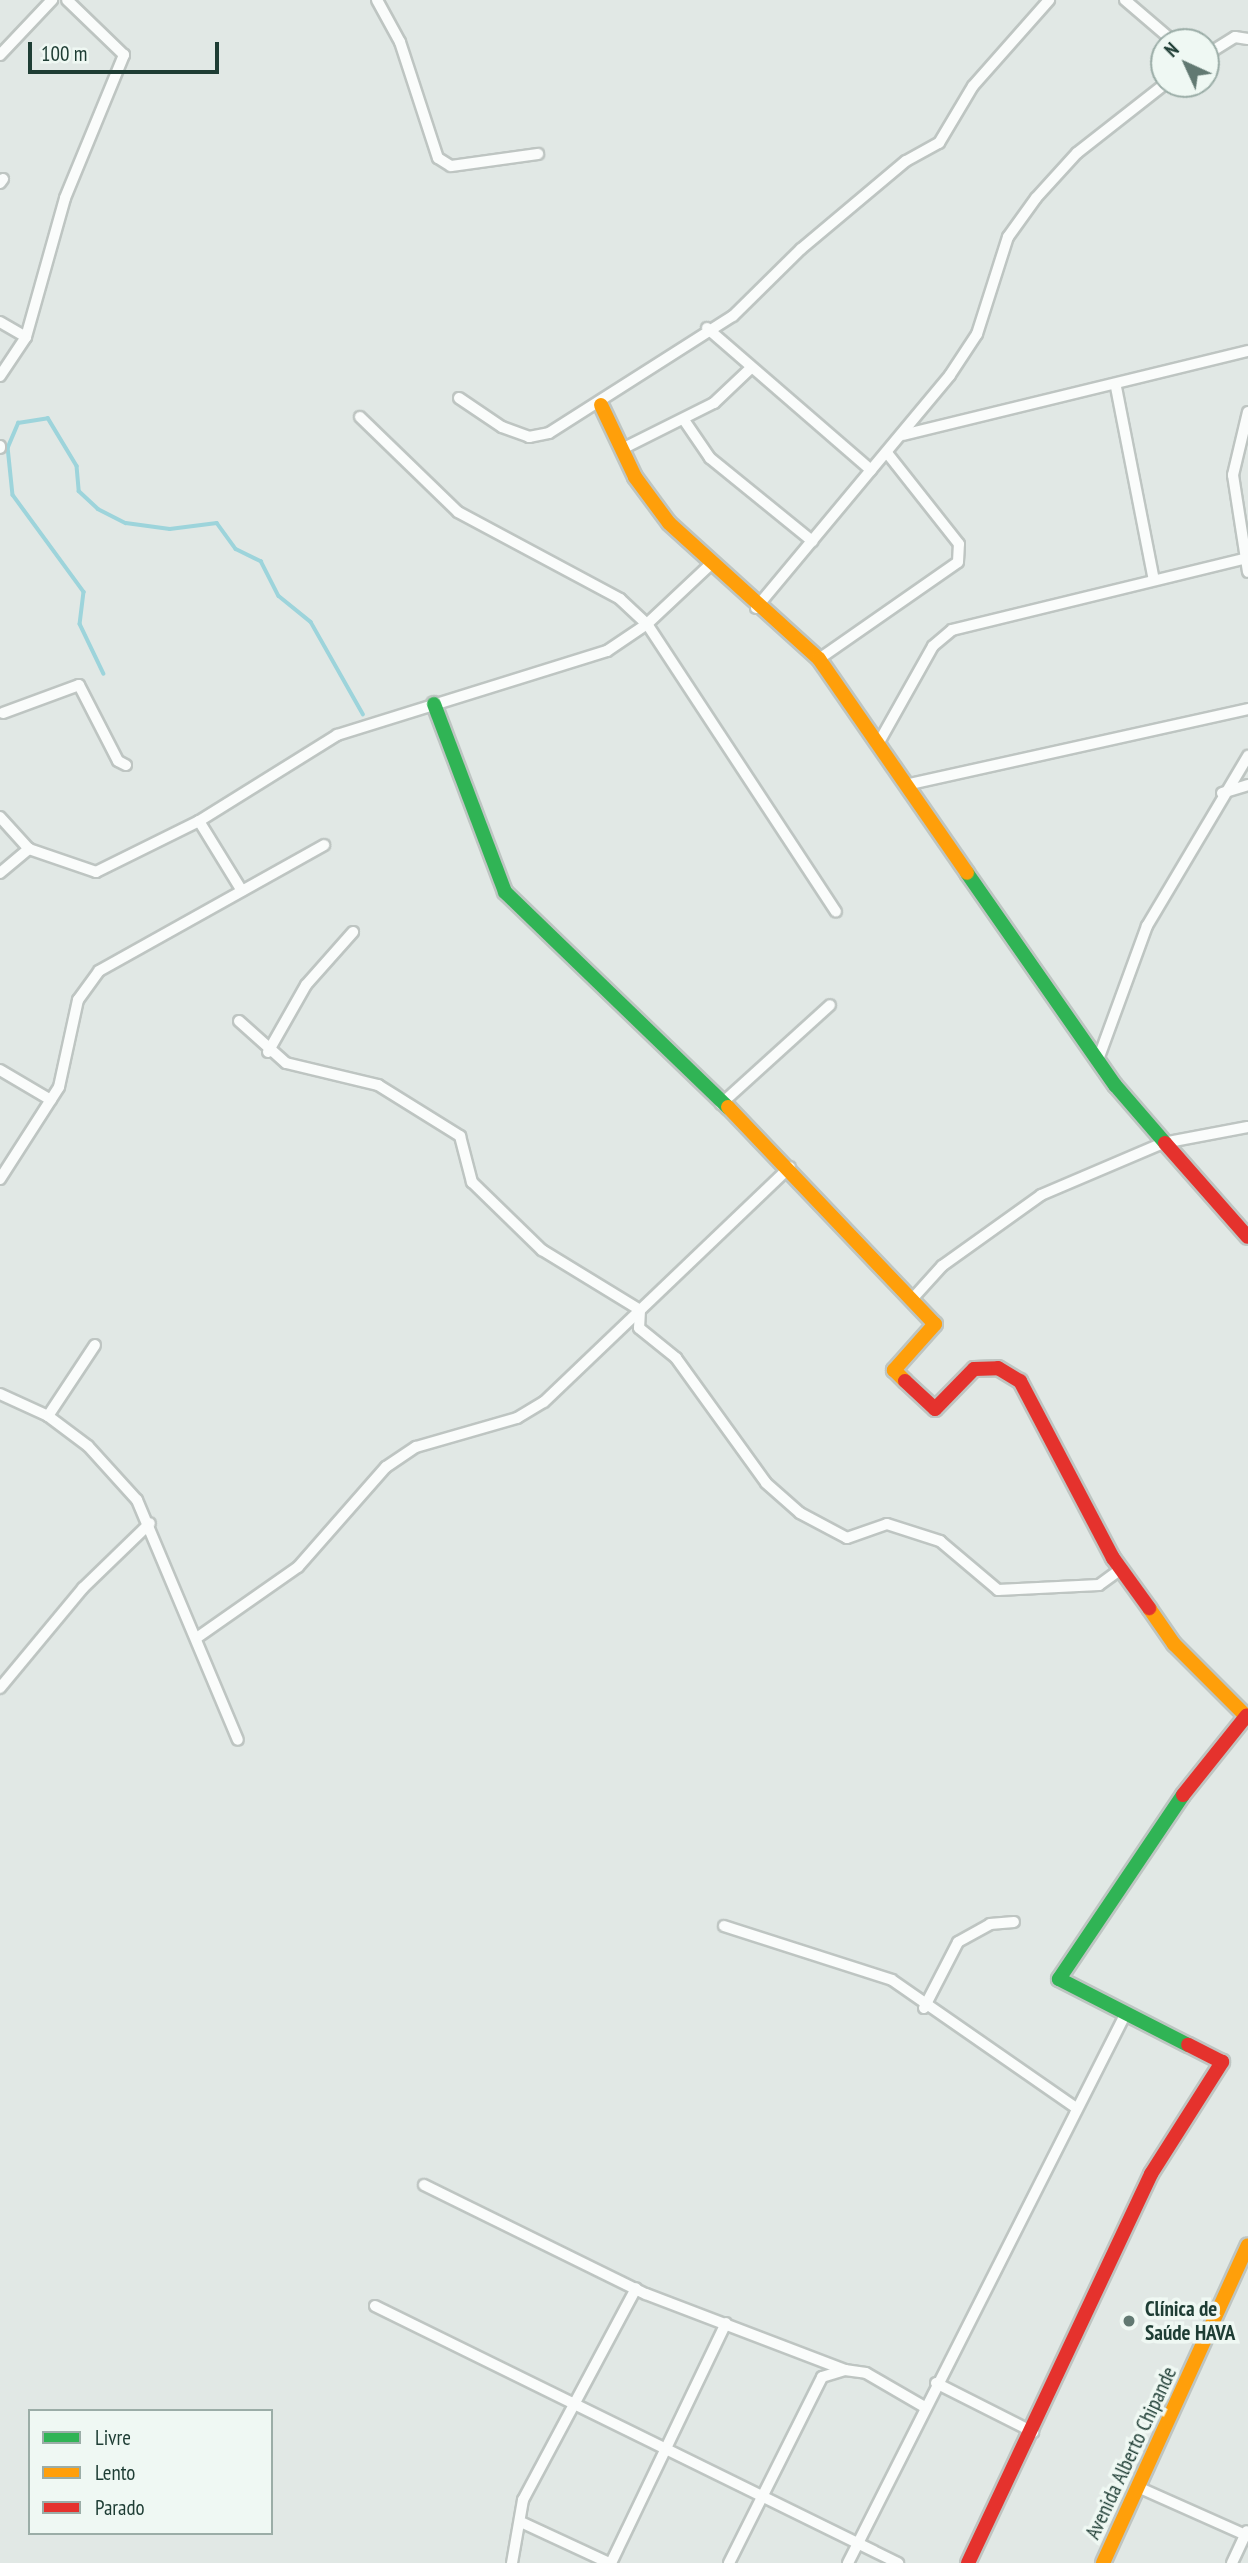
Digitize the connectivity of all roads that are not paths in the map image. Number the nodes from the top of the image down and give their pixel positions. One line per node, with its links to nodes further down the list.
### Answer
1 (52, 0): 9 (street)
2 (66, 0): 14 (street)
3 (377, 0): 11 (street)
4 (1049, 0): 13 (street)
5 (1125, 0): 6 (street)
6 (1158, 28)
7 (1248, 39): 8 (street)
8 (1220, 46)
9 (0, 55)
10 (1150, 96): 24 (street)
11 (538, 154)
12 (0, 322): 14 (street)
13 (707, 328): 16 (street); 20 (street)
14 (26, 337): 17 (street)
15 (1248, 351): 18 (street)
16 (751, 368): 23 (street); 27 (street)
17 (0, 376)
18 (1116, 387): 24 (street); 32 (street)
19 (459, 398): 20 (street)
20 (601, 405): 25 (street)
21 (1248, 412): 29 (street)
22 (360, 417): 34 (street)
23 (684, 420): 25 (street); 28 (street)
24 (903, 435): 26 (street)
25 (622, 449): 30 (street)
26 (888, 454): 27 (street); 35 (street)
27 (871, 470): 28 (street)
28 (812, 541): 33 (street)
29 (1243, 559): 31 (street); 32 (street)
30 (711, 564): 33 (street); 34 (street)
31 (1248, 572)
32 (1153, 576): 39 (street)
33 (756, 608): 35 (street)
34 (647, 624): 36 (street); 51 (street)
35 (818, 659): 39 (street)
36 (434, 704): 46 (street); 59 (street)
37 (1248, 709): 42 (street)
38 (1, 711): 41 (street)
39 (878, 744): 42 (street)
40 (1248, 756): 44 (street)
41 (126, 765)
42 (910, 784): 56 (street)
43 (1248, 785): 44 (street)
44 (1222, 793): 56 (street)
45 (0, 817): 48 (street)
46 (199, 821): 48 (street); 50 (street)
47 (324, 845): 50 (street)
48 (29, 849): 49 (street)
49 (0, 873)
50 (242, 891): 58 (street)
51 (836, 912)
52 (353, 932): 55 (street)
53 (830, 1004): 59 (street)
54 (239, 1021): 55 (street)
55 (268, 1052): 66 (street)
56 (1099, 1057): 61 (street)
57 (0, 1070): 58 (street)
58 (51, 1100): 63 (street)
59 (721, 1104): 62 (street)
60 (1248, 1127): 61 (street)
61 (1163, 1143): 64 (street); 65 (street)
62 (790, 1167): 65 (street); 66 (street)
63 (0, 1180)
64 (1248, 1237)
65 (914, 1297): 71 (street)
66 (640, 1310): 71 (street); 72 (street)
67 (95, 1345): 69 (street)
68 (0, 1394): 69 (street)
69 (48, 1416): 70 (street)
70 (150, 1523): 72 (street); 73 (street)
71 (1121, 1569): 74 (street)
72 (198, 1637): 75 (street)
73 (0, 1688)
74 (1247, 1717): 79 (street)
75 (238, 1740)
76 (1014, 1922): 78 (street)
77 (724, 1926): 78 (street)
78 (924, 2008): 80 (street)
79 (1126, 2013): 80 (street); 90 (street)
80 (1075, 2107): 87 (street)
81 (424, 2185): 83 (street)
82 (1248, 2245): 92 (street, Avenida Alberto Chipande)
83 (636, 2288): 85 (street); 88 (street)
84 (374, 2306): 88 (street)
85 (726, 2323): 86 (street); 91 (street)
86 (845, 2370): 89 (street); 93 (street)
87 (936, 2383): 89 (street); 90 (street)
88 (573, 2404): 91 (street); 94 (street)
89 (923, 2406): 96 (street)
90 (1033, 2432): 102 (street)
91 (668, 2451): 93 (street); 98 (street)
92 (1140, 2488): 95 (street); 103 (street, Avenida Alberto Chipande)
93 (760, 2496): 96 (street); 99 (street)
94 (523, 2523): 97 (street); 98 (street)
95 (1247, 2533): 104 (street)
96 (857, 2543): 100 (street); 101 (street)
97 (512, 2563)
98 (610, 2563)
99 (729, 2563)
100 (848, 2563)
101 (898, 2563)
102 (968, 2563)
103 (1102, 2563)
104 (1232, 2563)

